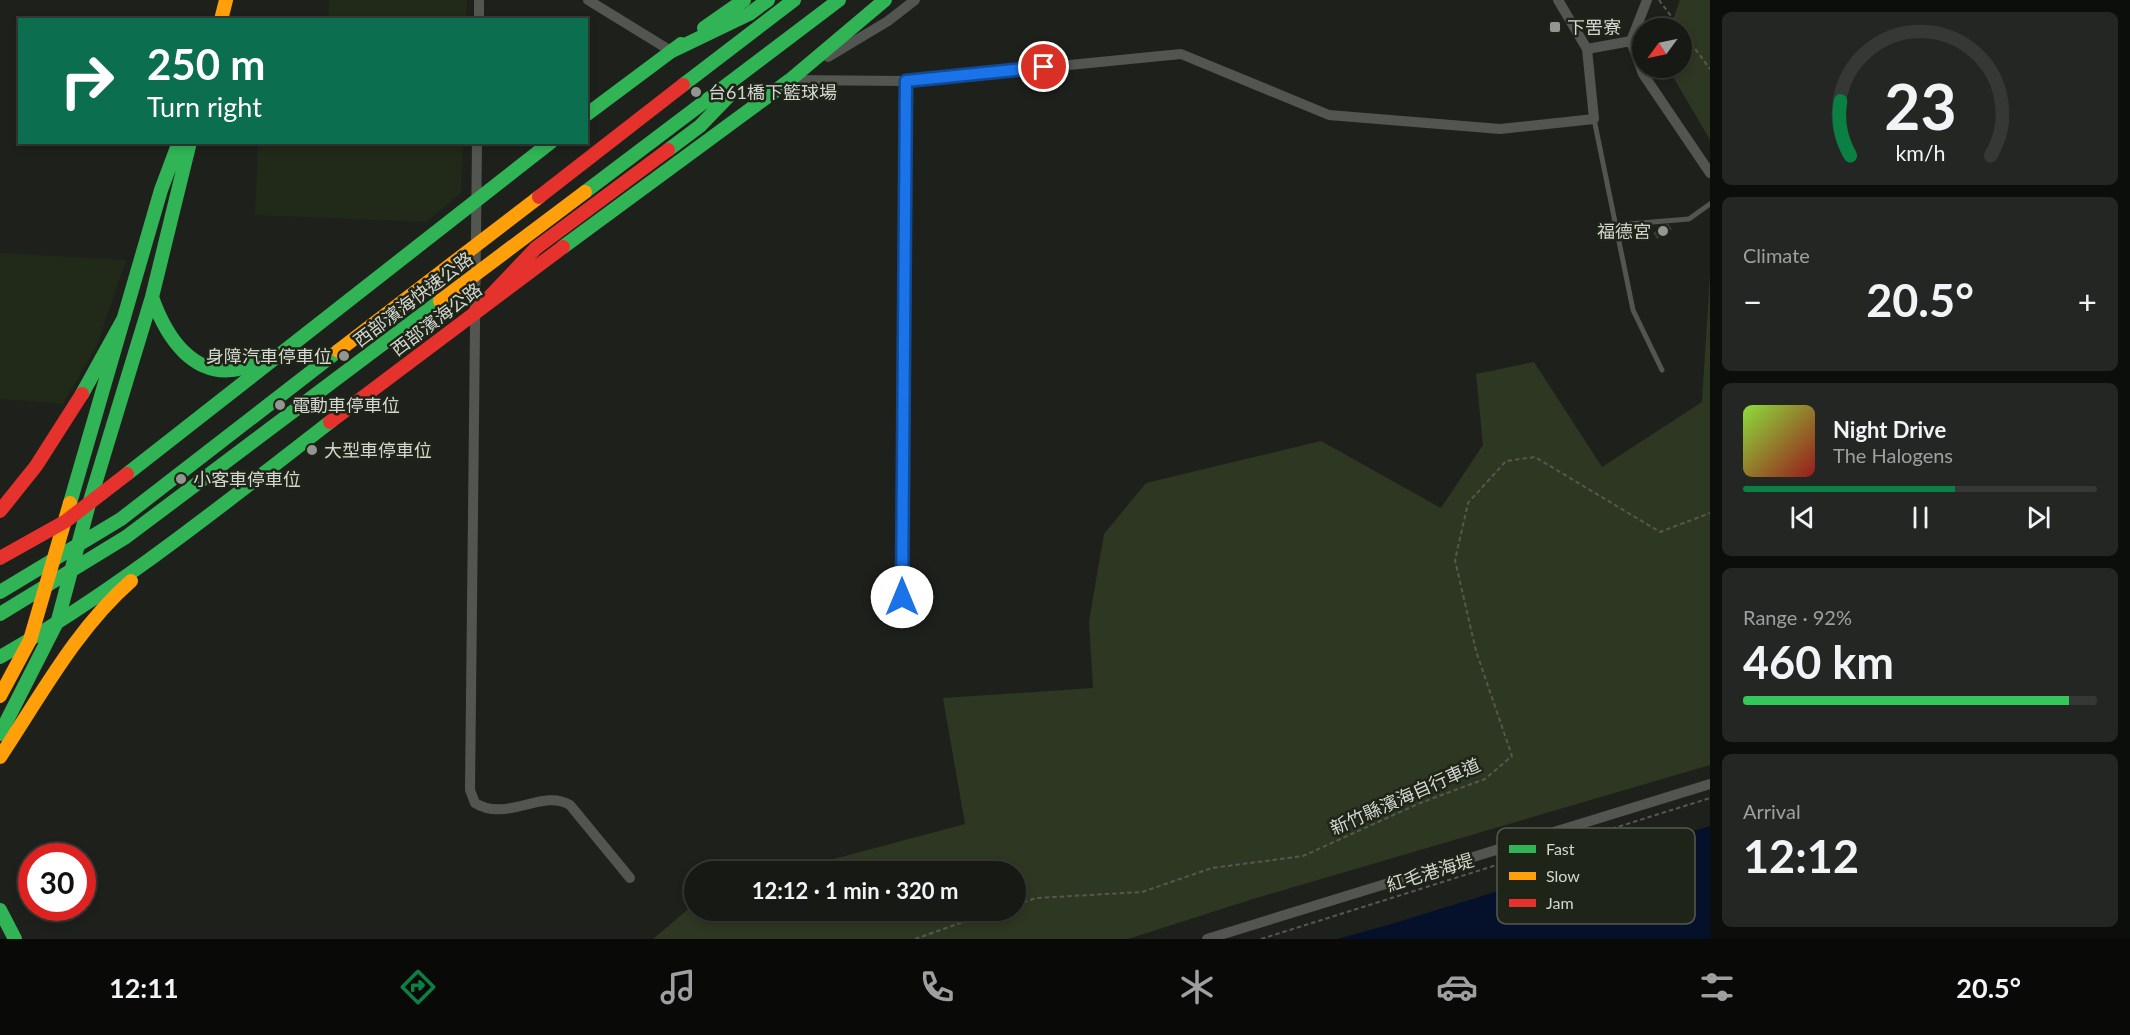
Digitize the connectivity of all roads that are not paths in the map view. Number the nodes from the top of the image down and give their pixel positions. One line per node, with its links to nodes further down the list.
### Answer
1 (226, 0): 13 (main road)
2 (479, 0): 14 (street)
3 (588, 0): 18 (street)
4 (729, 0): 18 (street)
5 (744, 0): 18 (main road)
6 (768, 0): 18 (main road)
7 (794, 0): 41 (main road, 西部濱海快速公路)
8 (839, 0): 16 (main road, 西部濱海快速公路)
9 (885, 0): 19 (main road, 西部濱海公路)
10 (915, 0): 19 (street)
11 (1558, 0): 17 (street)
12 (1647, 0): 15 (street)
13 (222, 18)
14 (479, 18)
15 (1631, 41): 17 (street); 27 (street)
16 (774, 49): 32 (main road); 43 (main road, 西部濱海快速公路)
17 (1587, 49): 22 (street)
18 (670, 52): 21 (main road)
19 (790, 80): 20 (street); 32 (main road, 西部濱海公路)
20 (906, 81): 22 (street); 42 (street)
21 (588, 114)
22 (1594, 119): 30 (lane)
23 (178, 144): 33 (main road)
24 (190, 144): 31 (main road)
25 (477, 144): 28 (street)
26 (547, 144): 28 (main road)
27 (1710, 173)
28 (476, 198): 32 (street); 34 (main road)
29 (1710, 204): 30 (lane)
30 (1616, 225): 35 (lane)
31 (152, 297): 34 (main road); 36 (main road)
32 (475, 312): 39 (main road, 西部濱海公路); 53 (street)
33 (124, 318): 37 (main road); 38 (main road)
34 (292, 347): 36 (main road)
35 (1662, 370)
36 (89, 504): 38 (main road); 44 (main road)
37 (0, 511)
38 (66, 521): 40 (main road); 45 (main road)
39 (184, 534): 44 (main road, 西部濱海公路); 49 (main road)
40 (0, 558)
41 (0, 592)
42 (902, 597)
43 (0, 614)
44 (58, 620): 45 (main road, 西部濱海公路); 48 (main road)
45 (30, 640): 46 (main road, 西部濱海公路); 47 (main road)
46 (0, 657)
47 (0, 696)
48 (0, 734)
49 (0, 757)
50 (1710, 784): 51 (street)
51 (1567, 828)
52 (1497, 850): 56 (street)
53 (630, 878)
54 (0, 910): 55 (main road)
55 (15, 939)
56 (1207, 939)

